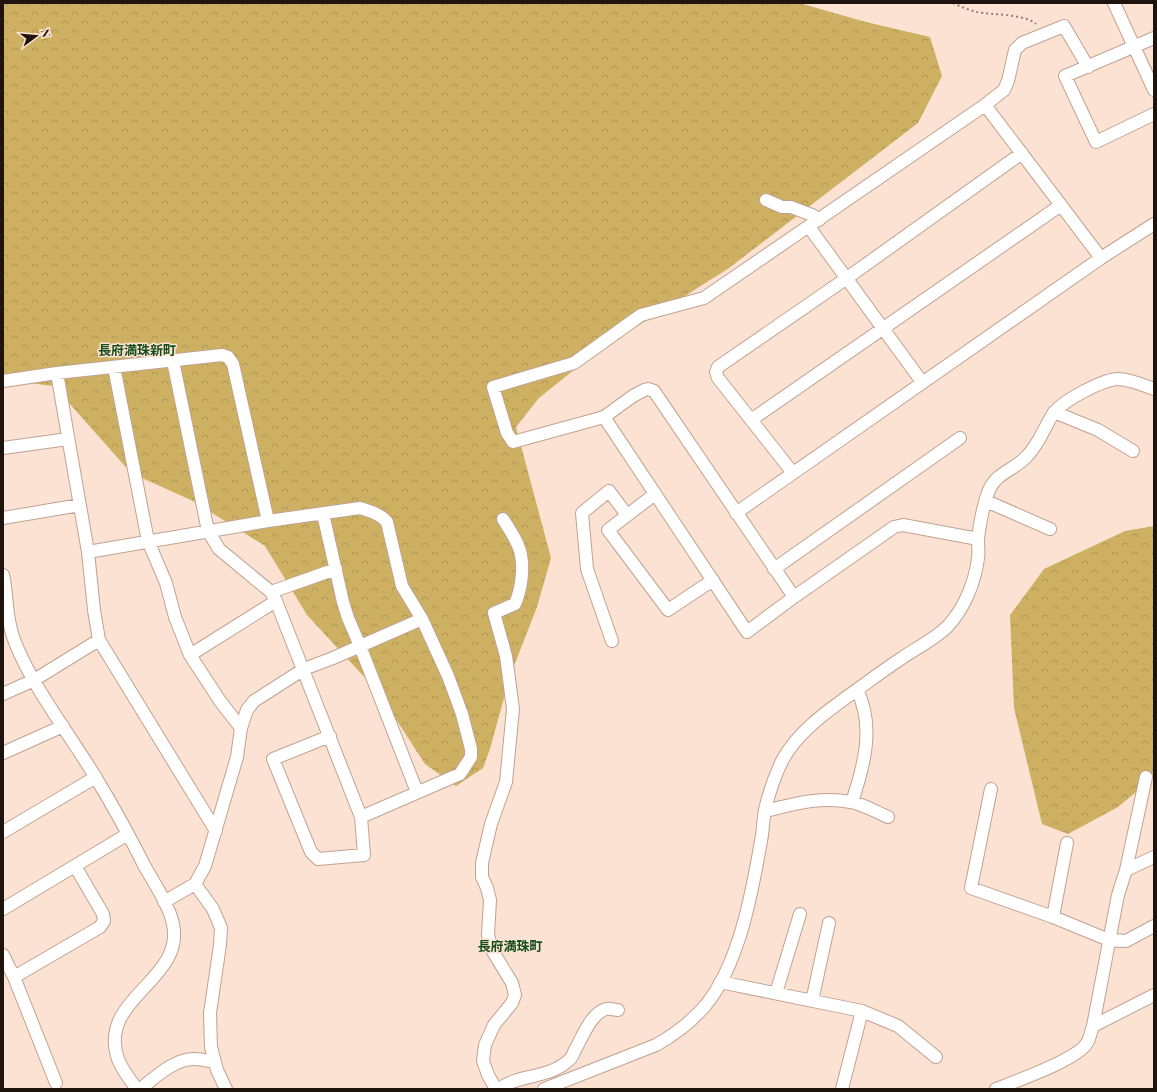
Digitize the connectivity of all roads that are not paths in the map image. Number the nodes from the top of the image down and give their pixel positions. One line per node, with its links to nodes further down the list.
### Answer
1 (1114, 3): 3 (street)
2 (1154, 38): 3 (street)
3 (1133, 47): 4 (street); 5 (street)
4 (1088, 67): 6 (street); 7 (street)
5 (1154, 90)
6 (985, 105): 8 (street); 11 (street)
7 (1154, 114)
8 (1022, 153): 10 (street); 14 (street)
9 (766, 200): 11 (street)
10 (1061, 205): 13 (street); 15 (street)
11 (814, 223): 14 (street); 23 (street)
12 (1154, 224): 13 (street)
13 (1101, 258): 20 (street)
14 (847, 278): 15 (street); 24 (street)
15 (883, 328): 20 (street); 24 (street)
16 (173, 360): 17 (street); 38 (street); 40 (street)
17 (114, 367): 18 (street); 42 (street)
18 (57, 373): 19 (street); 26 (street)
19 (3, 381)
20 (922, 382): 29 (street)
21 (1154, 389): 22 (street)
22 (1054, 412): 28 (street); 31 (street)
23 (604, 417): 30 (street); 33 (street)
24 (751, 420): 29 (street)
25 (960, 438): 44 (street)
26 (68, 439): 27 (street); 32 (street)
27 (3, 448)
28 (1133, 451)
29 (793, 473): 33 (street)
30 (656, 494): 35 (street); 47 (street)
31 (986, 501): 39 (street); 41 (street)
32 (80, 505): 36 (street); 43 (street)
33 (736, 513): 44 (street)
34 (323, 514): 38 (street); 45 (street); 50 (street)
35 (627, 515): 47 (street); 52 (street)
36 (3, 518)
37 (503, 519): 100 (street)
38 (268, 521): 40 (street)
39 (1050, 529)
40 (208, 531): 42 (street); 48 (street)
41 (978, 539): 49 (street); 57 (street)
42 (148, 542): 43 (street); 54 (street)
43 (88, 552): 51 (street)
44 (774, 568): 49 (street)
45 (336, 569): 48 (street); 53 (street)
46 (3, 575): 56 (street)
47 (713, 580): 49 (street)
48 (274, 596): 54 (street); 55 (street)
49 (794, 597)
50 (422, 619): 53 (street); 66 (street)
51 (99, 640): 56 (street); 71 (street)
52 (612, 641)
53 (360, 646): 55 (street); 66 (street)
54 (190, 655): 60 (street)
55 (304, 669): 60 (street); 61 (street)
56 (34, 680): 58 (street); 59 (street)
57 (857, 690): 67 (street); 68 (street)
58 (3, 694)
59 (63, 726): 62 (street); 63 (street)
60 (241, 728): 71 (street)
61 (330, 736): 70 (street); 70 (street)
62 (3, 753)
63 (96, 777): 72 (street); 73 (street)
64 (1146, 777): 77 (street)
65 (991, 789): 82 (street)
66 (417, 792): 70 (street)
67 (852, 802): 68 (street); 69 (street)
68 (765, 811): 88 (street)
69 (888, 816)
70 (361, 817)
71 (216, 831): 78 (street)
72 (3, 832)
73 (128, 834): 76 (street); 79 (street)
74 (1068, 842): 82 (street)
75 (1154, 857): 77 (street)
76 (75, 866): 80 (street); 87 (street)
77 (1126, 870): 85 (street)
78 (195, 884): 79 (street); 96 (street)
79 (164, 902): 98 (street)
80 (3, 909)
81 (800, 914): 89 (street)
82 (1053, 917): 85 (street)
83 (829, 923): 91 (street)
84 (1154, 926): 85 (street)
85 (1109, 940): 94 (street)
86 (3, 955): 87 (street)
87 (14, 977): 97 (street)
88 (720, 982): 89 (street); 101 (street)
89 (776, 993): 91 (street)
90 (1154, 995): 94 (street)
91 (812, 1001): 93 (street)
92 (618, 1010): 100 (street)
93 (862, 1011): 95 (street); 102 (street)
94 (1093, 1026): 103 (street)
95 (936, 1057)
96 (214, 1062): 98 (street); 99 (street)
97 (56, 1084)
98 (139, 1089)
99 (226, 1089)
100 (497, 1089)
101 (544, 1089)
102 (842, 1089)
103 (996, 1089)

